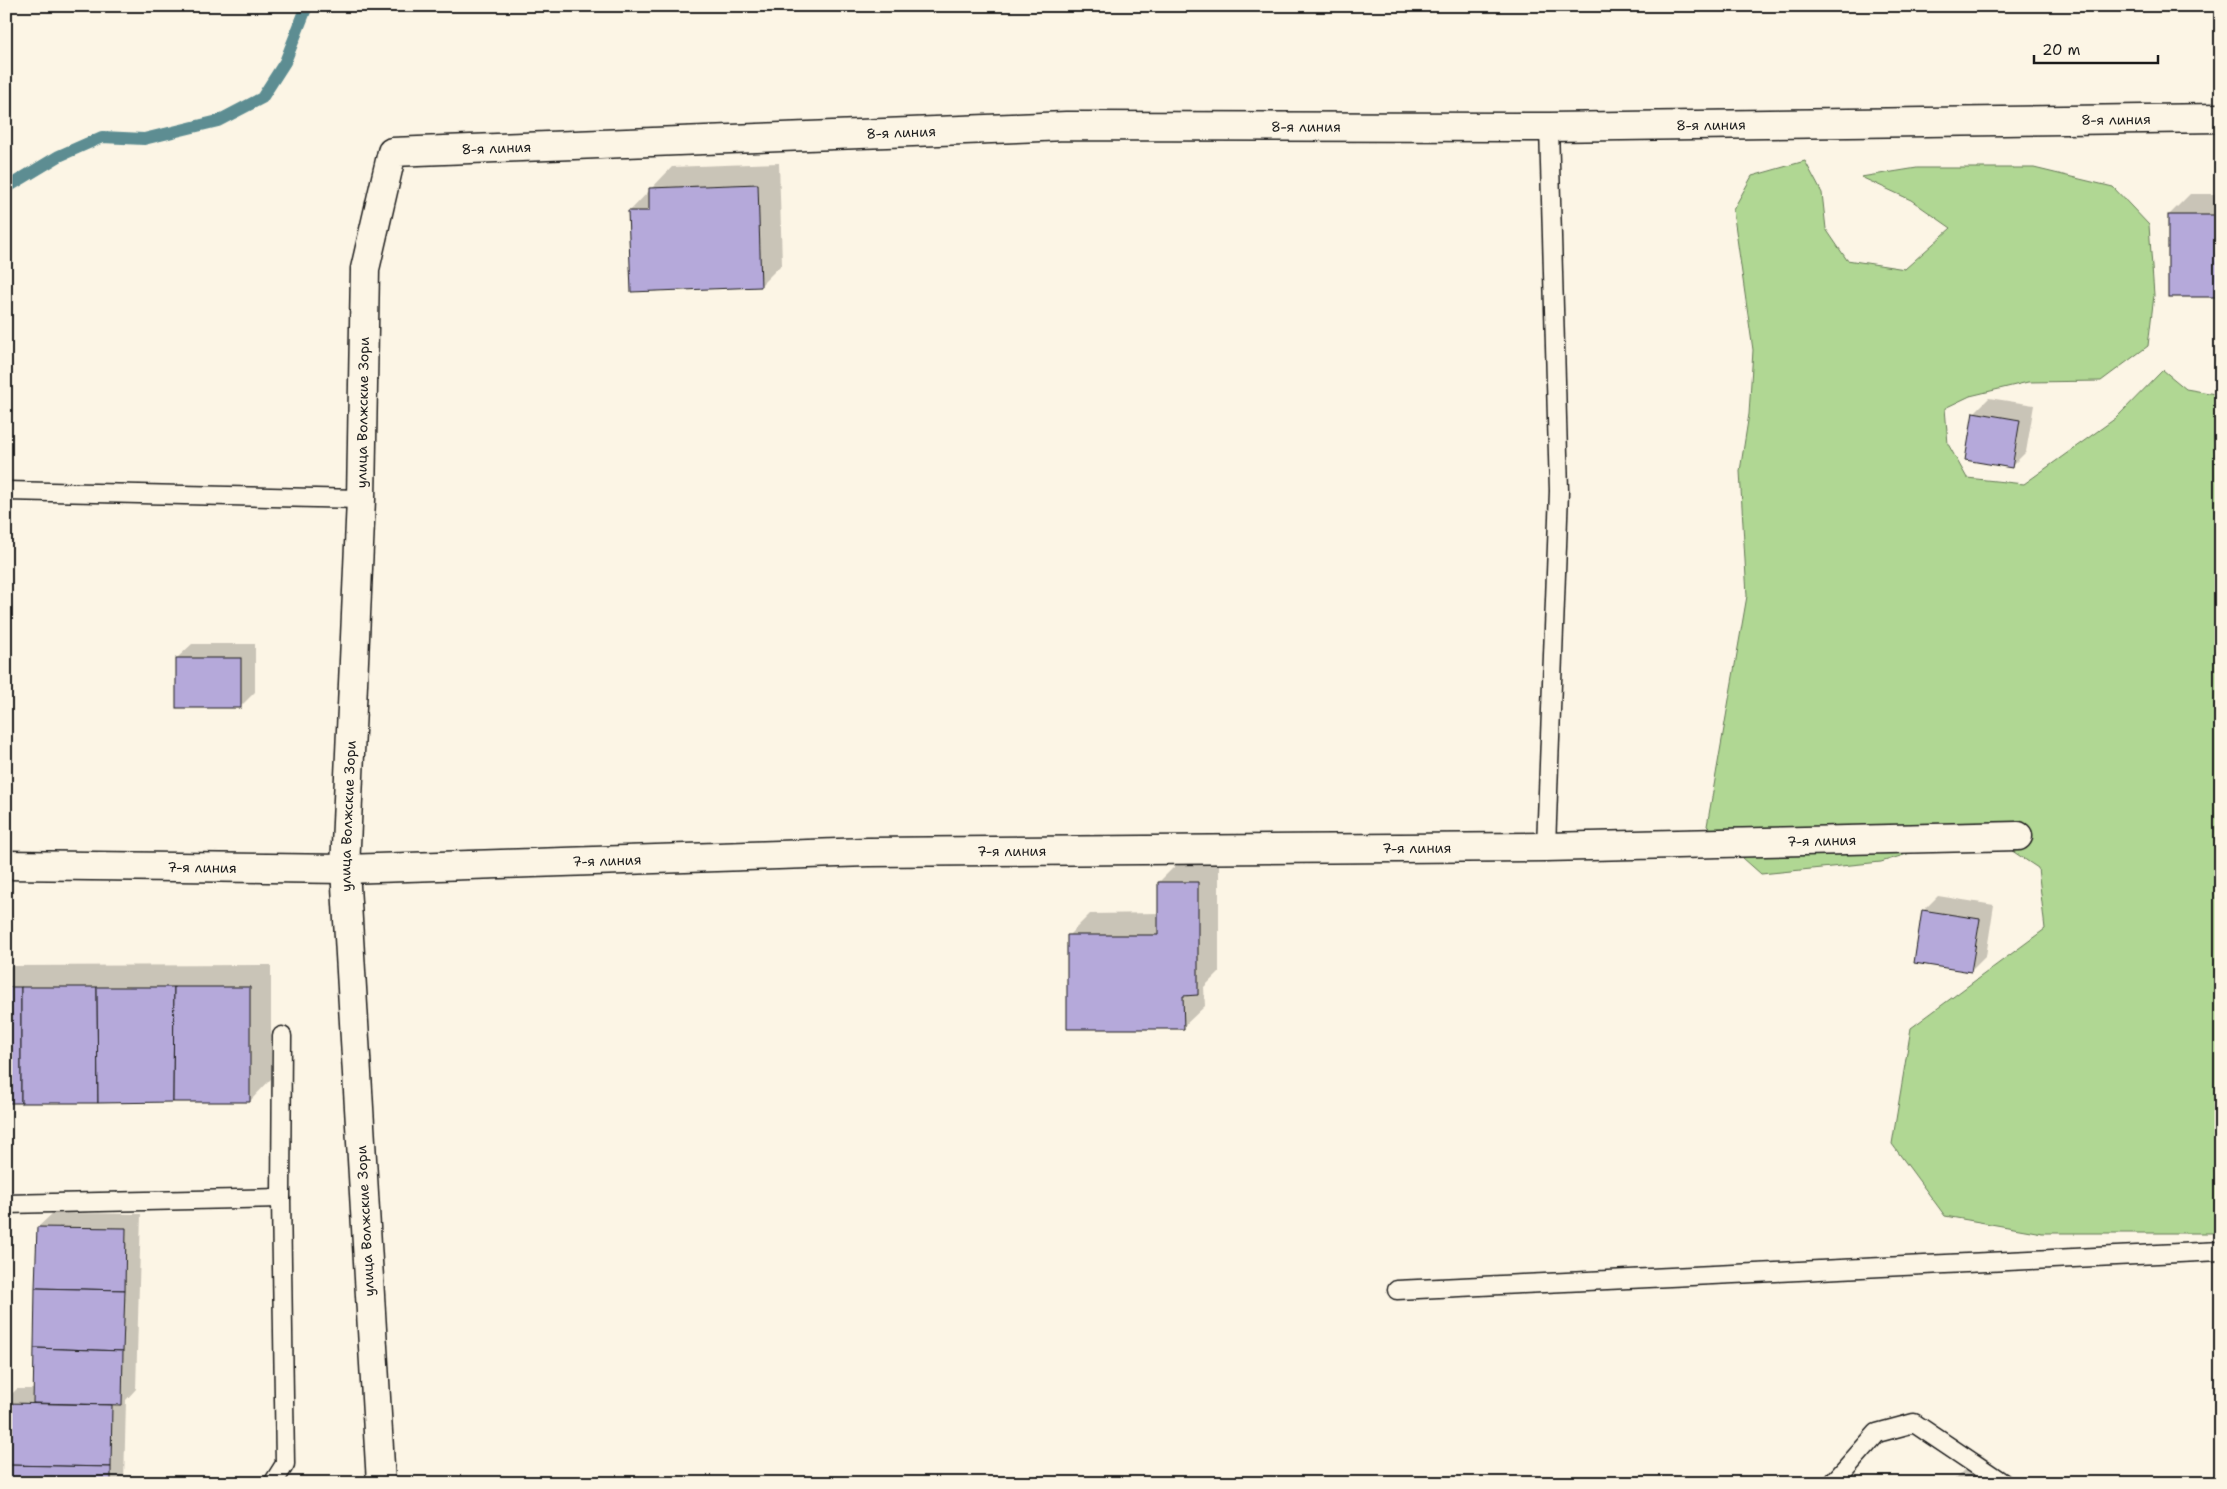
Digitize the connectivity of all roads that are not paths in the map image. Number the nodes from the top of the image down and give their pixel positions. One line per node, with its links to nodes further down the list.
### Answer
1 (2221, 118): 2 (street, 8-я линия)
2 (1549, 127): 3 (street, 8-я линия); 7 (lane)
3 (392, 152): 5 (street, улица Волжские Зори)
4 (6, 491): 5 (lane)
5 (361, 500): 9 (street, улица Волжские Зори)
6 (2018, 836): 7 (street, 7-я линия)
7 (1546, 847): 9 (street, 7-я линия)
8 (6, 865): 9 (street, 7-я линия)
9 (345, 869): 16 (street, улица Волжские Зори)
10 (282, 1036): 11 (lane)
11 (281, 1198): 12 (lane); 15 (lane)
12 (6, 1204)
13 (2221, 1251): 14 (lane)
14 (1397, 1290)
15 (272, 1483)
16 (381, 1483)
17 (1833, 1483): 18 (lane)
18 (2003, 1483)

